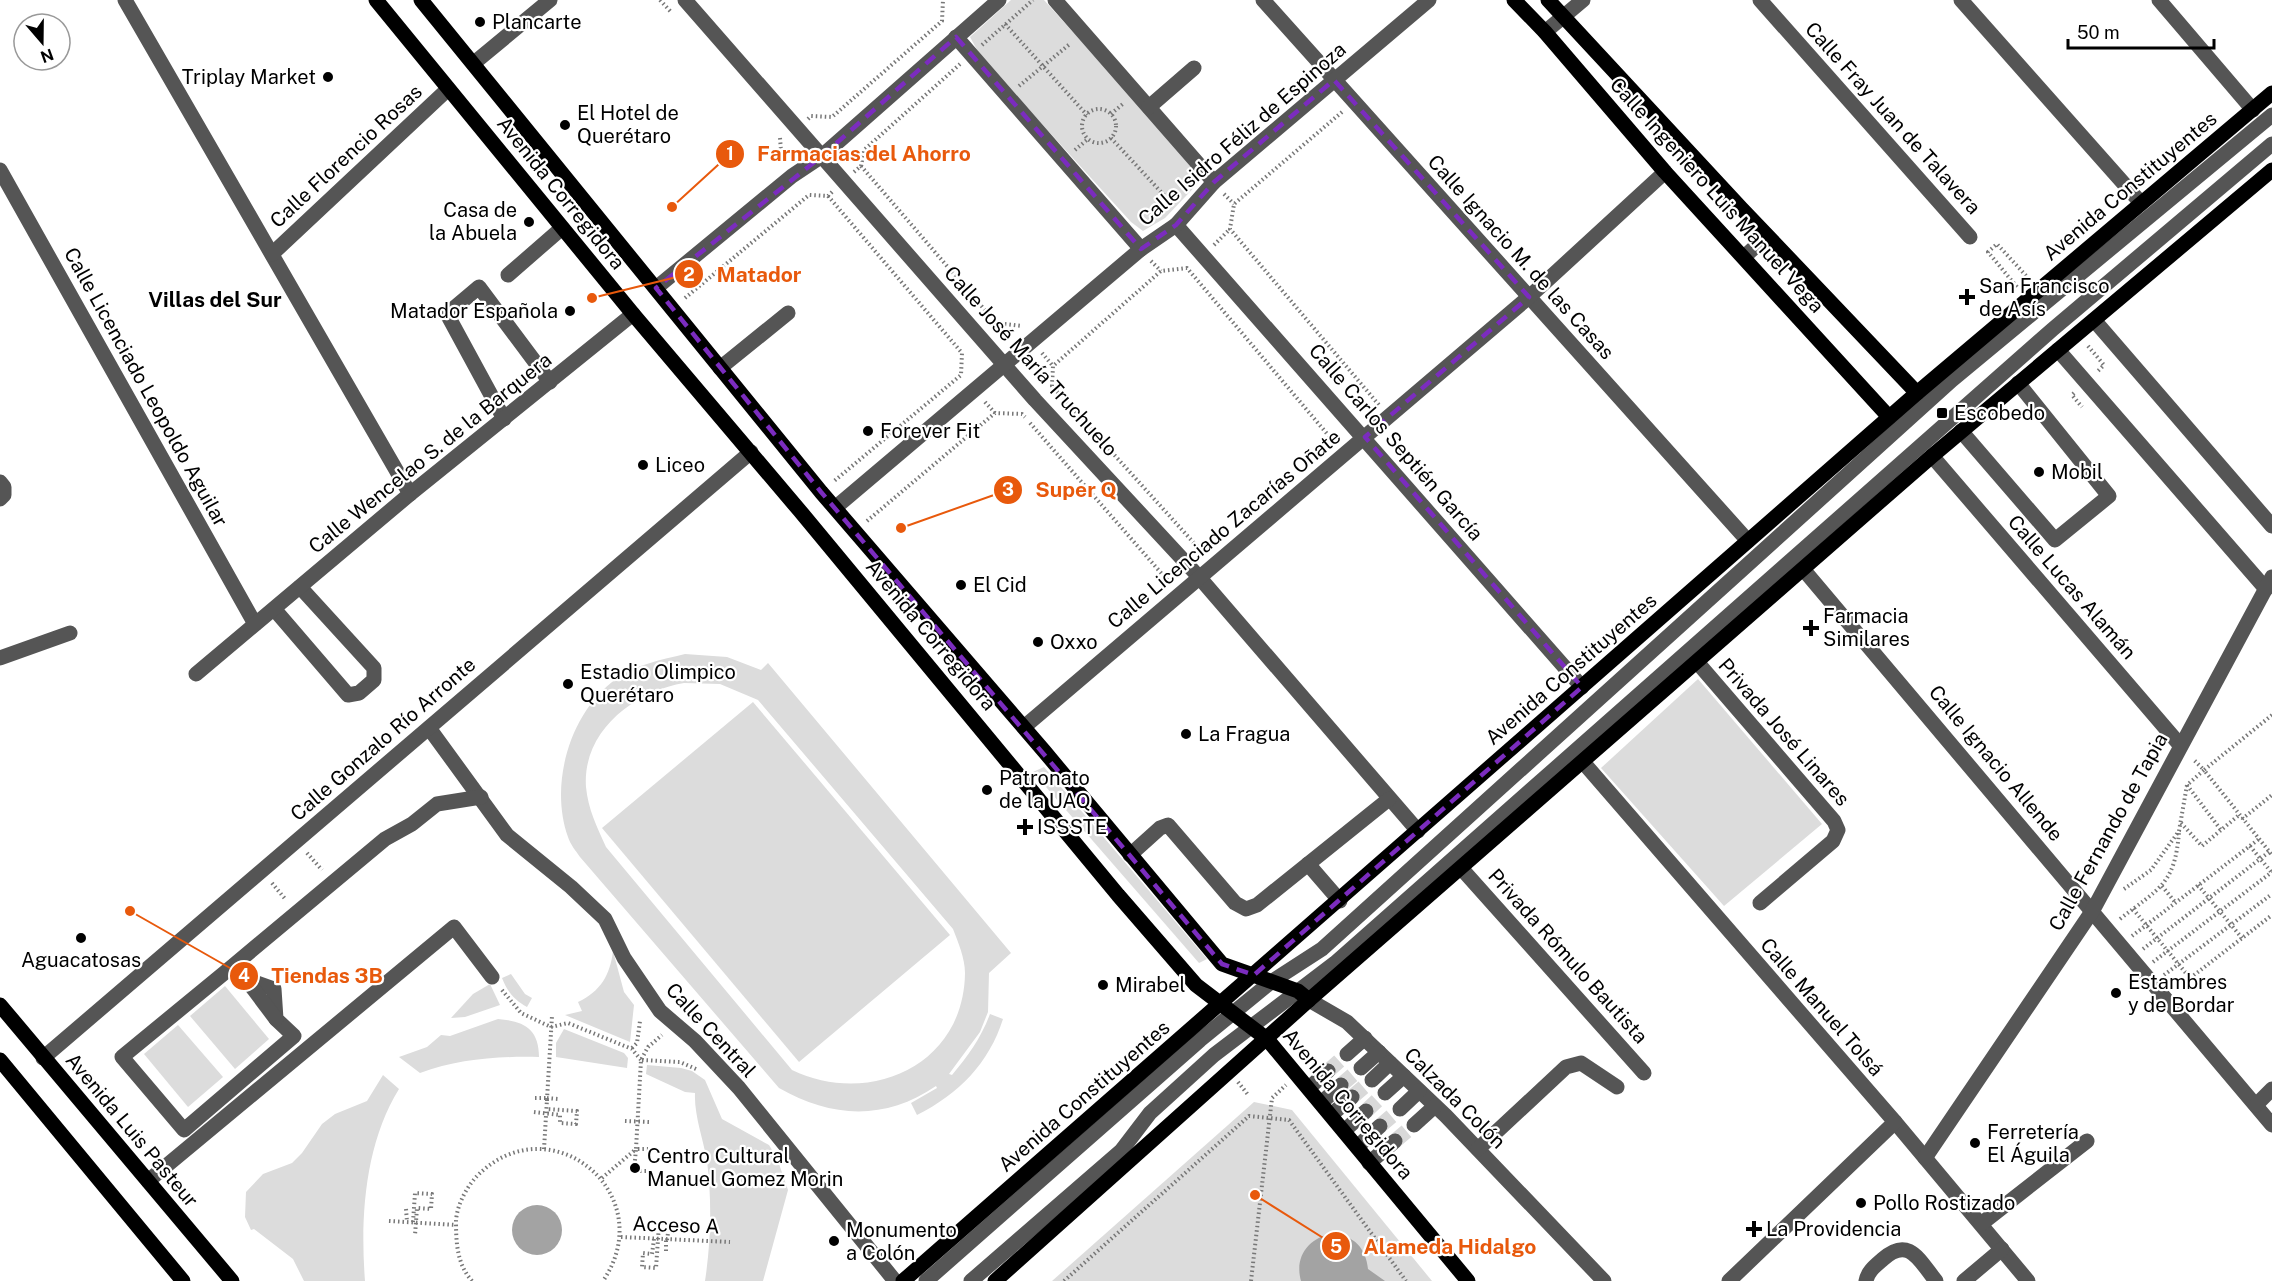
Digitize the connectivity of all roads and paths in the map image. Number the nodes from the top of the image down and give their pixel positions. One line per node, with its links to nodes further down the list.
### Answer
1 (125, 0): 57 (street)
2 (376, 0): 30 (main road, Avenida Corregidora)
3 (421, 0): 26 (main road, Avenida Corregidora)
4 (550, 0): 26 (street)
5 (660, 0): 20 (path)
6 (685, 0): 38 (street, Calle José María Truchuelo)
7 (943, 0): 38 (path)
8 (1033, 0): 21 (path)
9 (1055, 0): 23 (street)
10 (1263, 0): 29 (street, Calle Ignacio M. de las Casas)
11 (1429, 0): 29 (street, Calle Isidro Féliz de Espinoza)
12 (1548, 0): 19 (main road, Calle Ingeniero Luis Manuel Vega)
13 (1583, 0): 19 (street)
14 (1760, 0): 55 (street, Calle Fray Juan de Talavera)
15 (1961, 0): 51 (street)
16 (2159, 0): 35 (street)
17 (1518, 1): 22 (main road, Calle Ingeniero Luis Manuel Vega)
18 (992, 2): 21 (path); 24 (street)
19 (1565, 15): 22 (street); 54 (main road, Calle Ingeniero Luis Manuel Vega)
20 (676, 18)
21 (1005, 25): 25 (path); 27 (path)
22 (1545, 32): 48 (main road, Calle Ingeniero Luis Manuel Vega)
23 (1083, 33): 27 (path); 34 (street)
24 (956, 37): 25 (street); 43 (street)
25 (971, 54): 32 (street)
26 (474, 63): 62 (main road, Avenida Corregidora)
27 (1043, 66): 32 (path); 36 (path)
28 (1194, 68): 34 (street)
29 (1334, 80): 33 (street, Calle Ignacio M. de las Casas); 49 (street, Calle Isidro Féliz de Espinoza)
30 (448, 89): 53 (main road, Avenida Corregidora); 57 (street, Calle Florencio Rosas)
31 (2272, 93): 35 (main road, Avenida Constituyentes)
32 (1007, 96): 56 (street)
33 (1354, 102): 63 (street, Calle Ignacio M. de las Casas); 74 (path)
34 (1149, 107): 49 (street)
35 (2253, 110): 51 (main road, Avenida Constituyentes)
36 (1087, 115): 40 (path); 40 (path)
37 (2272, 115): 152 (street)
38 (797, 128): 41 (path); 43 (street, Calle José María Truchuelo)
39 (775, 132): 41 (path)
40 (1111, 138): 52 (path)
41 (782, 140): 44 (path)
42 (2272, 144): 154 (street)
43 (822, 156): 62 (street); 69 (street, Calle José María Truchuelo)
44 (782, 166)
45 (861, 166): 66 (path)
46 (0, 170): 97 (street, Calle Licenciado Leopoldo Aguilar)
47 (2272, 170): 67 (main road)
48 (1665, 172): 58 (main road, Calle Ingeniero Luis Manuel Vega); 63 (street, Calle Licenciado Zacarías Oñate)
49 (1214, 182): 52 (street, Calle Isidro Féliz de Espinoza)
50 (828, 196): 83 (path)
51 (2141, 203): 73 (main road, Avenida Constituyentes)
52 (1180, 221): 56 (street, Calle Isidro Féliz de Espinoza); 78 (street, Calle Carlos Septién García)
53 (562, 228): 59 (street); 65 (main road, Avenida Corregidora)
54 (1767, 236): 58 (street); 73 (main road, Calle Ingeniero Luis Manuel Vega)
55 (1970, 237)
56 (1141, 249): 69 (street, Calle Isidro Féliz de Espinoza)
57 (272, 254): 84 (street)
58 (1744, 257): 75 (main road, Calle Ingeniero Luis Manuel Vega)
59 (508, 275)
60 (2026, 276): 61 (path)
61 (2016, 285)
62 (656, 288): 70 (main road, Avenida Corregidora)
63 (1529, 297): 74 (street, Calle Licenciado Zacarías Oñate); 89 (street, Calle Ignacio M. de las Casas)
64 (788, 312): 70 (street)
65 (633, 315): 71 (street, Calle Wencelao S. de la Barquera); 79 (main road, Avenida Corregidora)
66 (1030, 319)
67 (2094, 320): 68 (main road); 87 (street)
68 (2058, 350): 72 (main road); 93 (street)
69 (1004, 365): 86 (street, Calle Isidro Féliz de Espinoza); 92 (street, Calle José María Truchuelo)
70 (720, 368): 83 (main road, Avenida Corregidora)
71 (550, 382): 76 (street, Calle Wencelao S. de la Barquera); 76 (street)
72 (2018, 383): 77 (main road); 77 (street)
73 (1917, 393): 75 (main road, Avenida Constituyentes)
74 (1389, 416): 78 (street, Calle Licenciado Zacarías Oñate)
75 (1889, 417): 89 (main road, Avenida Constituyentes)
76 (504, 419): 84 (street, Calle Wencelao S. de la Barquera)
77 (1961, 431): 81 (main road)
78 (1365, 438): 80 (street, Calle Licenciado Zacarías Oñate); 102 (street, Calle Carlos Septién García)
79 (751, 452): 105 (street, Calle Gonzalo Río Arronte); 157 (main road, Avenida Corregidora)
80 (1344, 454): 90 (street, Calle Licenciado Zacarías Oñate); 90 (path)
81 (1932, 456): 91 (main road); 106 (street, Calle Lucas Alamán)
82 (0, 483): 85 (street)
83 (821, 492): 86 (main road, Avenida Corregidora)
84 (410, 494): 94 (street, Calle Wencelao S. de la Barquera)
85 (0, 499)
86 (836, 507): 88 (main road, Avenida Corregidora)
87 (2272, 526)
88 (855, 530): 95 (path); 104 (main road, Avenida Corregidora)
89 (1748, 542): 102 (main road, Avenida Constituyentes)
90 (1214, 564): 92 (street, Calle Licenciado Zacarías Oñate)
91 (1803, 569): 100 (main road); 135 (street, Calle Ignacio Allende)
92 (1199, 577): 95 (street, Calle Licenciado Zacarías Oñate); 112 (street, Calle José María Truchuelo)
93 (2269, 583): 106 (street, Calle Fernando de Tapia)
94 (300, 587): 96 (street, Calle Wencelao S. de la Barquera); 96 (street)
95 (1180, 594): 104 (street, Calle Licenciado Zacarías Oñate)
96 (275, 610): 97 (street, Calle Wencelao S. de la Barquera)
97 (255, 624): 101 (street, Calle Wencelao S. de la Barquera)
98 (70, 633): 99 (street)
99 (0, 658)
100 (1697, 662): 107 (main road); 133 (street, Privada José Linares)
101 (196, 674)
102 (1582, 687): 116 (main road, Avenida Constituyentes)
103 (2272, 715): 108 (path)
104 (1024, 727): 121 (main road, Avenida Corregidora)
105 (429, 728): 111 (street, Calle Central); 168 (street, Calle Gonzalo Río Arronte)
106 (2180, 745): 135 (street, Calle Fernando de Tapia)
107 (1583, 762): 124 (main road); 201 (street, Calle Manuel Tolsá)
108 (2204, 770): 109 (path); 113 (path)
109 (2187, 785): 114 (path); 115 (path)
110 (2272, 795): 113 (path)
111 (481, 797): 147 (street); 236 (street, Calle Central)
112 (1389, 799): 116 (street, Calle José María Truchuelo); 123 (street)
113 (2241, 817): 115 (path); 118 (path)
114 (2181, 822): 115 (path); 117 (path)
115 (2221, 830)
116 (1418, 831): 131 (main road, Avenida Constituyentes)
117 (2179, 831): 127 (path); 128 (path)
118 (2259, 839): 119 (path); 120 (path)
119 (2250, 846): 122 (path); 126 (path)
120 (2271, 854): 122 (path)
121 (1130, 855): 123 (street); 149 (main road, Avenida Corregidora)
122 (2260, 859): 125 (path); 130 (path)
123 (1308, 864): 131 (street)
124 (1461, 868): 154 (main road); 175 (street, Privada Rómulo Bautista)
125 (2272, 873): 136 (path)
126 (2198, 885): 130 (path); 132 (path)
127 (2162, 886): 132 (path); 134 (path)
128 (2122, 890)
129 (2272, 894): 139 (path)
130 (2209, 898): 136 (path); 141 (path)
131 (1340, 900): 149 (main road, Avenida Constituyentes)
132 (2175, 902): 138 (path)
133 (1760, 903)
134 (2133, 909): 138 (path); 140 (path)
135 (2093, 910): 140 (street, Calle Ignacio Allende); 213 (street, Calle Fernando de Tapia)
136 (2220, 912): 139 (path); 144 (path)
137 (2272, 915): 142 (path)
138 (2146, 924): 141 (path); 143 (path)
139 (2231, 925): 142 (path); 146 (path)
140 (2108, 928): 143 (street, Calle Ignacio Allende)
141 (2157, 938): 144 (path); 145 (path)
142 (2242, 938): 151 (path)
143 (2121, 943): 145 (street, Calle Ignacio Allende)
144 (2168, 951): 146 (path); 148 (path)
145 (2132, 956): 148 (street, Calle Ignacio Allende)
146 (2179, 964): 151 (path); 153 (path)
147 (234, 965): 147 (street)
148 (2143, 970): 153 (street, Calle Ignacio Allende)
149 (1254, 975): 152 (main road, Calzada Colón); 157 (main road, Avenida Constituyentes)
150 (492, 977): 160 (path); 217 (street)
151 (2190, 978): 155 (path)
152 (1271, 982): 154 (main road, Calzada Colón); 157 (street)
153 (2154, 983): 155 (street, Calle Ignacio Allende)
154 (1304, 995): 161 (street); 162 (street, Calzada Colón); 163 (main road)
155 (2166, 997): 190 (street, Calle Ignacio Allende)
156 (0, 1005): 168 (main road, Avenida Luis Pasteur)
157 (1226, 1009): 161 (main road, Avenida Corregidora); 237 (main road, Avenida Constituyentes); 238 (street)
158 (552, 1016): 160 (path)
159 (640, 1021): 165 (path)
160 (551, 1027): 165 (path); 193 (path)
161 (1251, 1027): 163 (main road, Avenida Corregidora); 239 (street)
162 (1365, 1038): 166 (street, Calzada Colón); 167 (street)
163 (1267, 1039): 179 (main road, Avenida Corregidora); 240 (main road)
164 (654, 1042): 170 (path)
165 (632, 1049): 170 (path)
166 (1378, 1052): 171 (street, Calzada Colón); 172 (street)
167 (1347, 1054)
168 (43, 1058): 217 (main road, Avenida Luis Pasteur)
169 (0, 1060): 232 (main road)
170 (642, 1060): 174 (path); 199 (path)
171 (1390, 1063): 176 (street, Calzada Colón); 177 (street)
172 (1360, 1068)
173 (1328, 1071): 179 (street)
174 (700, 1072)
175 (1644, 1073)
176 (1404, 1076): 182 (street, Calzada Colón); 183 (street)
177 (1372, 1080)
178 (1341, 1085): 189 (street)
179 (1310, 1087): 189 (main road, Avenida Corregidora)
180 (1617, 1087): 212 (street)
181 (2272, 1089): 190 (street)
182 (1419, 1091): 191 (street, Calzada Colón); 192 (street)
183 (1385, 1094)
184 (1352, 1097): 196 (street)
185 (535, 1098): 186 (path)
186 (547, 1098): 188 (path); 193 (path)
187 (1272, 1098): 197 (path)
188 (558, 1099)
189 (1321, 1103): 196 (main road, Avenida Corregidora)
190 (2256, 1105): 203 (street, Calle Ignacio Allende)
191 (1435, 1106): 202 (street); 212 (street, Calzada Colón)
192 (1400, 1109)
193 (546, 1111): 193 (path); 195 (path); 209 (path)
194 (1366, 1111): 205 (street)
195 (534, 1112)
196 (1331, 1115): 205 (main road, Avenida Corregidora)
197 (1269, 1118): 241 (path); 242 (path); 243 (path)
198 (626, 1121): 199 (path)
199 (638, 1122): 200 (path); 210 (path)
200 (650, 1122)
201 (1895, 1122): 213 (street, Calle Manuel Tolsá); 246 (street)
202 (1414, 1125)
203 (2272, 1125)
204 (1380, 1126): 208 (street)
205 (1344, 1131): 208 (main road, Avenida Corregidora)
206 (1395, 1141): 214 (street)
207 (2088, 1141): 221 (street)
208 (1357, 1147): 214 (main road, Avenida Corregidora)
209 (546, 1149): 216 (path); 222 (path)
210 (636, 1149): 211 (path); 215 (path); 216 (path)
211 (648, 1149)
212 (1478, 1149): 245 (street, Calzada Colón)
213 (1925, 1158): 221 (street, Calle Manuel Tolsá)
214 (1369, 1163): 244 (main road, Avenida Corregidora)
215 (646, 1171)
216 (602, 1178): 226 (path)
217 (148, 1181): 233 (main road, Avenida Luis Pasteur)
218 (389, 1221): 219 (path)
219 (406, 1222): 220 (path); 220 (path)
220 (416, 1222): 220 (path); 222 (path); 225 (path)
221 (1981, 1224): 230 (street, Calle Manuel Tolsá)
222 (456, 1225): 234 (path)
223 (659, 1225): 227 (path)
224 (669, 1226): 227 (path)
225 (415, 1235)
226 (621, 1237): 227 (path, Acceso A); 235 (path)
227 (656, 1239): 227 (path); 228 (path, Acceso A)
228 (666, 1239): 229 (path, Acceso A); 231 (path)
229 (730, 1242)
230 (2002, 1249): 249 (street); 250 (street, Calle Manuel Tolsá)
231 (666, 1251)
232 (179, 1280)
233 (232, 1281)
234 (472, 1281)
235 (603, 1281)
236 (895, 1281)
237 (903, 1281)
238 (926, 1281)
239 (971, 1281)
240 (995, 1281)
241 (1064, 1281)
242 (1251, 1281)
243 (1407, 1281)
244 (1468, 1281)
245 (1604, 1281)
246 (1729, 1281)
247 (1866, 1281): 248 (street)
248 (1936, 1281)
249 (1964, 1281)
250 (2028, 1281)

